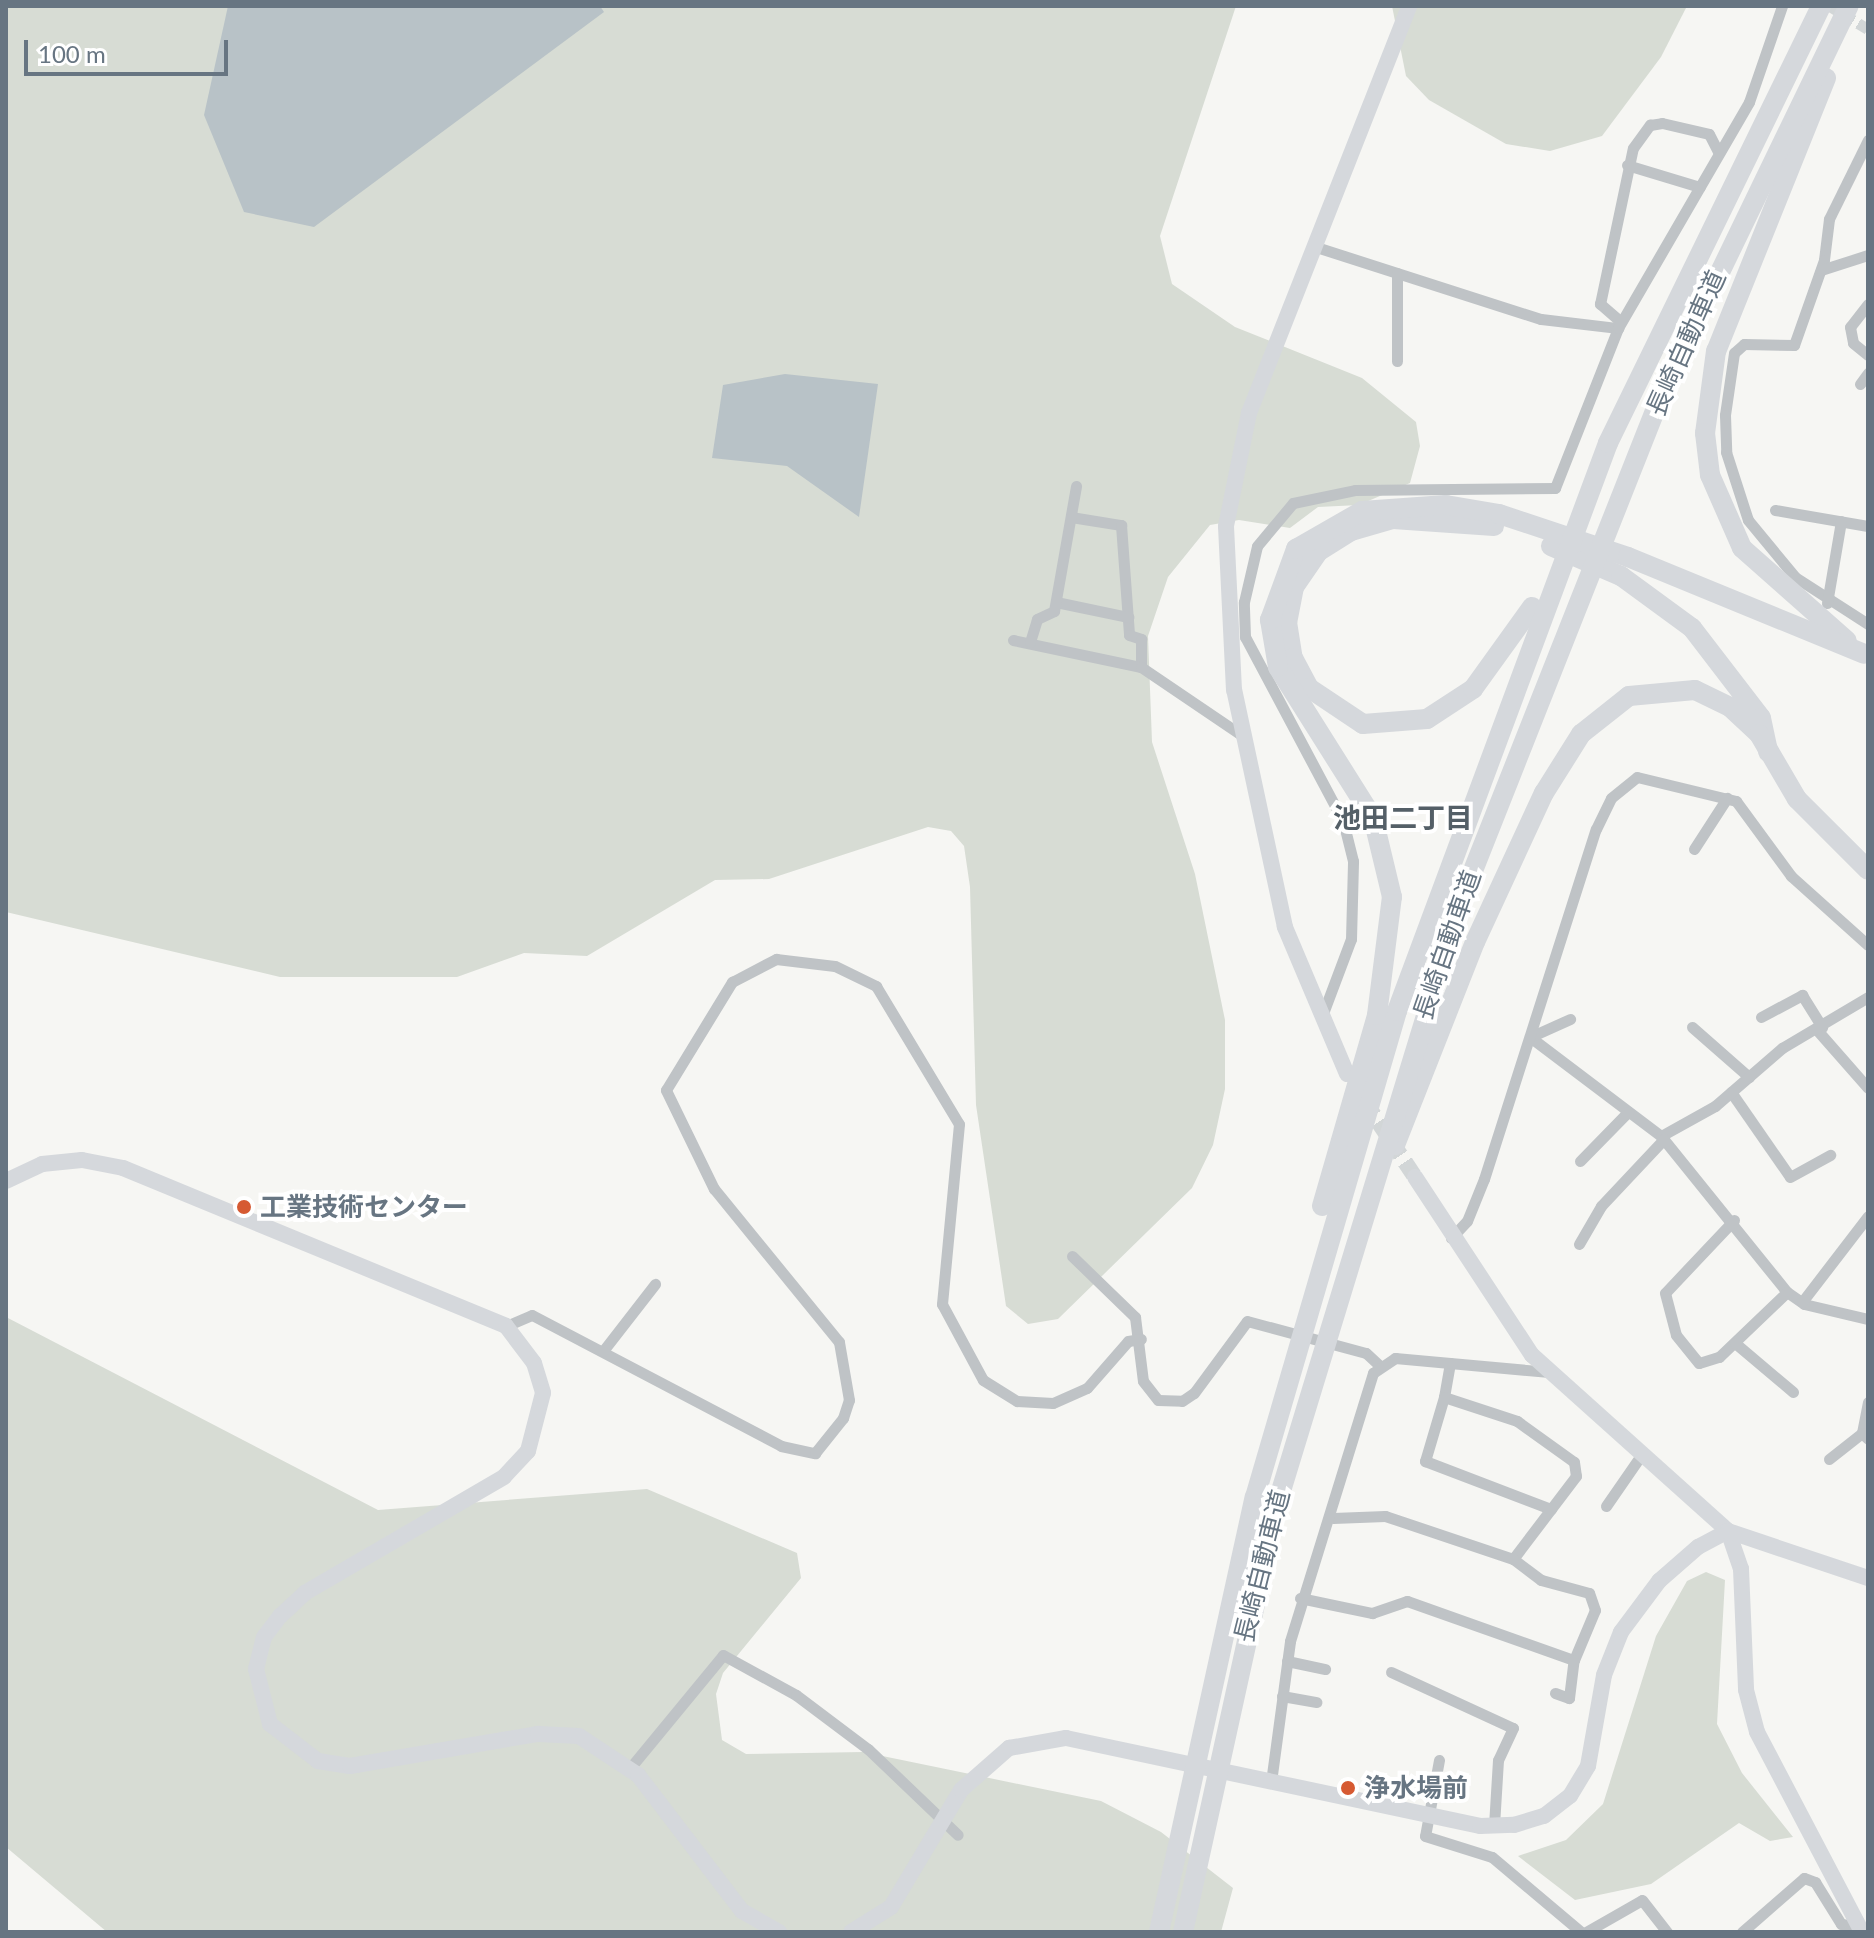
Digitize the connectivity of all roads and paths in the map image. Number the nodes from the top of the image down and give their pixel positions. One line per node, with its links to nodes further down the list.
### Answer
1 (1409, 6): 10 (street)
2 (1782, 6): 7 (street)
3 (1821, 6): 25 (highway, 長崎自動車道)
4 (1849, 6): 62 (highway, 長崎自動車道)
5 (1860, 6): 32 (highway)
6 (1868, 140): 12 (street)
7 (1718, 152): 8 (street); 9 (street)
8 (1627, 165): 9 (street); 15 (street)
9 (1700, 187): 15 (street)
10 (1313, 246): 13 (street); 34 (street)
11 (1867, 250): 12 (street)
12 (1821, 270): 27 (street)
13 (1397, 273): 15 (street); 17 (street)
14 (1868, 304): 16 (street)
15 (1620, 325): 43 (street)
16 (1868, 355)
17 (1397, 361)
18 (1868, 373): 19 (street)
19 (1860, 384)
20 (1076, 486): 22 (street)
21 (1775, 510): 23 (street)
22 (1071, 517): 26 (street); 28 (street)
23 (1841, 521): 24 (street); 27 (street)
24 (1868, 526)
25 (1553, 577): 35 (highway); 74 (highway, 長崎自動車道)
26 (1056, 602): 28 (street); 31 (street)
27 (1827, 603): 29 (street)
28 (1128, 617): 33 (street)
29 (1868, 624)
30 (1013, 640): 31 (street)
31 (1030, 642): 33 (street)
32 (1866, 656): 74 (highway)
33 (1141, 667): 34 (street)
34 (1243, 736): 43 (street)
35 (1768, 752): 38 (highway); 62 (highway)
36 (1727, 798): 37 (street); 39 (street); 46 (street)
37 (1694, 849)
38 (1868, 870)
39 (1868, 945)
40 (1868, 997): 45 (street)
41 (1761, 1017): 45 (street)
42 (1570, 1019): 46 (street)
43 (1320, 1020): 47 (street)
44 (1692, 1027): 48 (street)
45 (1820, 1028): 48 (street); 49 (street)
46 (1530, 1037): 51 (street); 59 (street)
47 (1347, 1074)
48 (1749, 1077): 50 (street)
49 (1868, 1088)
50 (1731, 1092): 52 (street); 53 (street)
51 (1628, 1112): 52 (street); 54 (street)
52 (1663, 1137): 58 (street); 60 (street)
53 (1830, 1155)
54 (1580, 1161)
55 (1415, 1177): 59 (street)
56 (6, 1181): 67 (street)
57 (1868, 1216): 65 (street)
58 (1734, 1220): 64 (street); 69 (street)
59 (1451, 1238): 73 (street)
60 (1579, 1244)
61 (1072, 1256): 68 (street)
62 (1346, 1267): 105 (highway, 長崎自動車道)
63 (655, 1284): 70 (street)
64 (1787, 1292): 65 (street); 69 (street)
65 (1802, 1302): 66 (street)
66 (1868, 1319)
67 (506, 1326): 70 (street); 96 (street)
68 (1141, 1339): 70 (street); 72 (street)
69 (1735, 1343): 75 (street)
70 (603, 1351)
71 (1450, 1363): 72 (street); 73 (street); 76 (street)
72 (1379, 1365): 83 (street)
73 (1549, 1372): 79 (street)
74 (1284, 1391): 104 (highway, 長崎自動車道)
75 (1793, 1392)
76 (1444, 1397): 82 (street); 82 (street)
77 (1868, 1402): 78 (street)
78 (1865, 1436): 80 (street)
79 (1642, 1454): 81 (street); 84 (street)
80 (1829, 1459)
81 (1606, 1506)
82 (1551, 1509): 85 (street)
83 (1333, 1518): 85 (street); 87 (street)
84 (1728, 1531): 86 (street); 99 (street); 101 (street)
85 (1513, 1559): 88 (street)
86 (1868, 1578)
87 (1300, 1598): 88 (street); 89 (street)
88 (1574, 1660): 92 (street)
89 (1287, 1661): 90 (street); 93 (street)
90 (1325, 1669)
91 (1391, 1672): 99 (street)
92 (1555, 1693)
93 (1282, 1696): 94 (street); 97 (street)
94 (1316, 1702)
95 (1439, 1760): 98 (street)
96 (630, 1768): 100 (street); 102 (street)
97 (1264, 1780): 98 (street); 103 (street)
98 (1427, 1816): 99 (street); 106 (street)
99 (1494, 1826)
100 (958, 1835)
101 (1861, 1929): 108 (street)
102 (779, 1932)
103 (851, 1932)
104 (1159, 1932)
105 (1183, 1932)
106 (1584, 1932): 107 (street)
107 (1667, 1932)
108 (1742, 1932)

